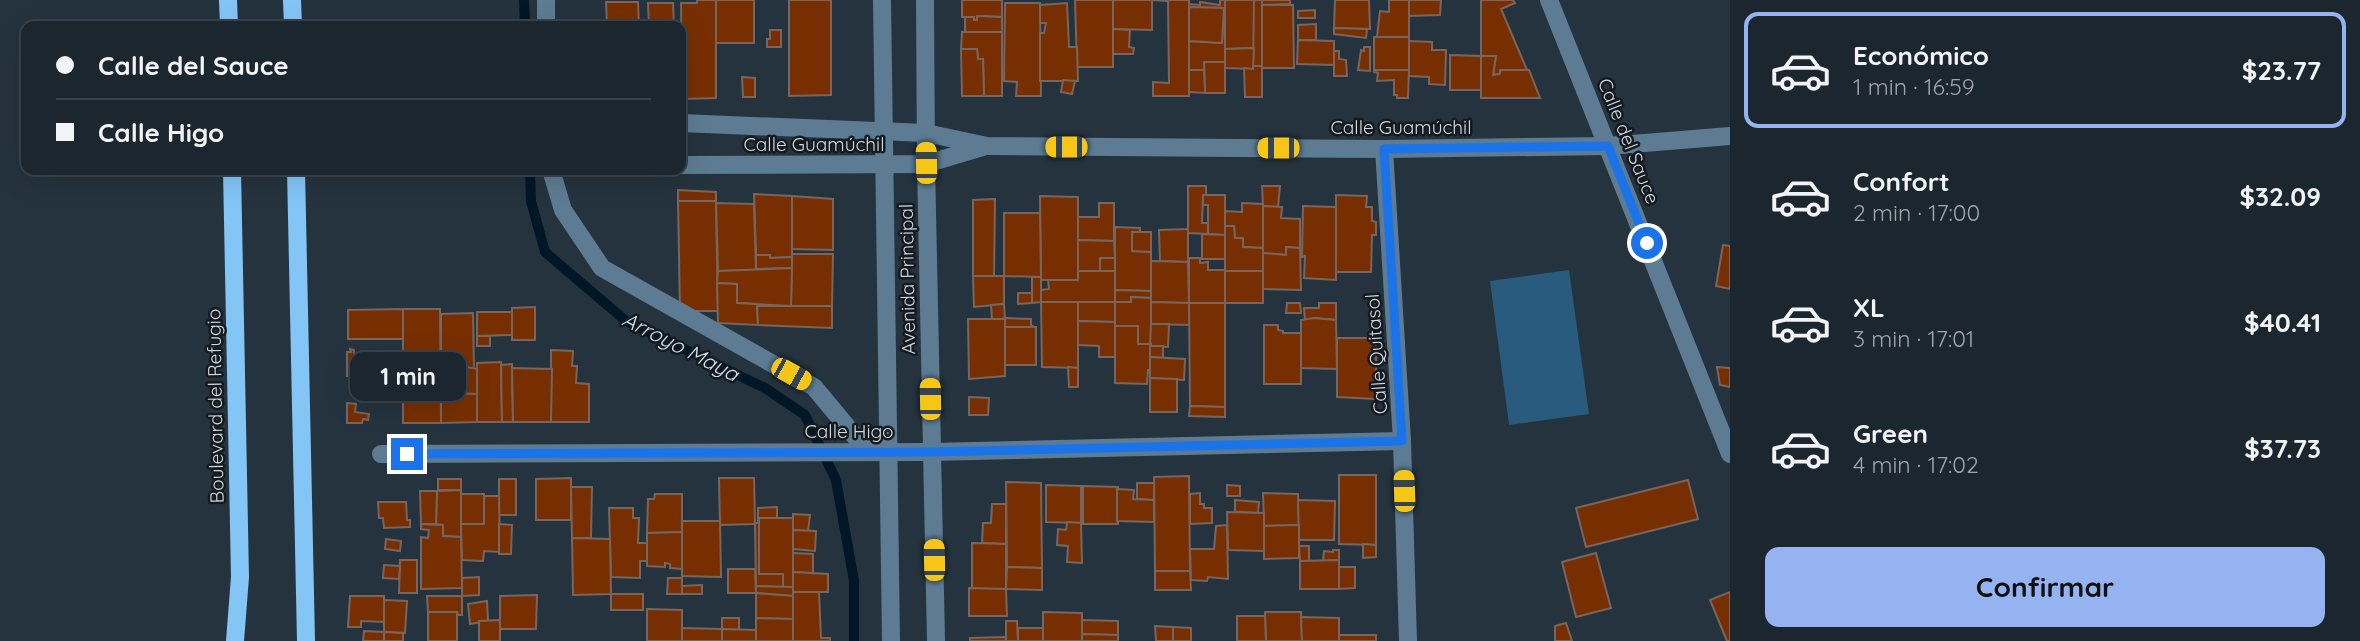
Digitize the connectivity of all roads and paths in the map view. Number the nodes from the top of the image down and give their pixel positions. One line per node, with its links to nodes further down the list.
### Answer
1 (228, 0): 7 (main road)
2 (292, 0): 8 (main road)
3 (546, 0): 9 (street)
4 (882, 0): 11 (street, Avenida Principal)
5 (925, 0): 12 (street, Avenida Principal)
6 (1549, 0): 15 (street, Calle del Sauce)
7 (229, 21)
8 (293, 21)
9 (545, 21)
10 (686, 123): 11 (street, Calle Guamúchil)
11 (884, 131): 12 (street, Calle Guamúchil); 18 (street, Avenida Principal)
12 (926, 133): 14 (street, Calle Guamúchil); 17 (street, Avenida Principal)
13 (1730, 136): 15 (street, Calle Guamúchil)
14 (987, 146): 16 (street, Calle Guamúchil); 17 (street, Calle Guamúchil)
15 (1608, 146): 16 (street, Calle Guamúchil); 23 (street, Calle del Sauce)
16 (1384, 149): 24 (street, Calle Quitasol)
17 (926, 163): 18 (street, Calle Guamúchil); 27 (street, Avenida Principal)
18 (886, 164): 19 (street, Calle Guamúchil); 26 (street, Avenida Principal)
19 (686, 165)
20 (232, 175): 30 (main road, Boulevard del Refugio)
21 (296, 175): 31 (main road)
22 (552, 175): 25 (street)
23 (1722, 413): 29 (street, Calle del Sauce)
24 (1402, 441): 27 (street, Calle Higo); 34 (street, Calle Quitasol)
25 (859, 452): 26 (street, Calle Higo); 28 (street, Calle Higo)
26 (888, 452): 27 (street, Calle Higo); 32 (street, Avenida Principal)
27 (932, 452): 33 (street, Avenida Principal)
28 (381, 454)
29 (1730, 454)
30 (235, 641)
31 (306, 641)
32 (891, 641)
33 (936, 641)
34 (1408, 641)

